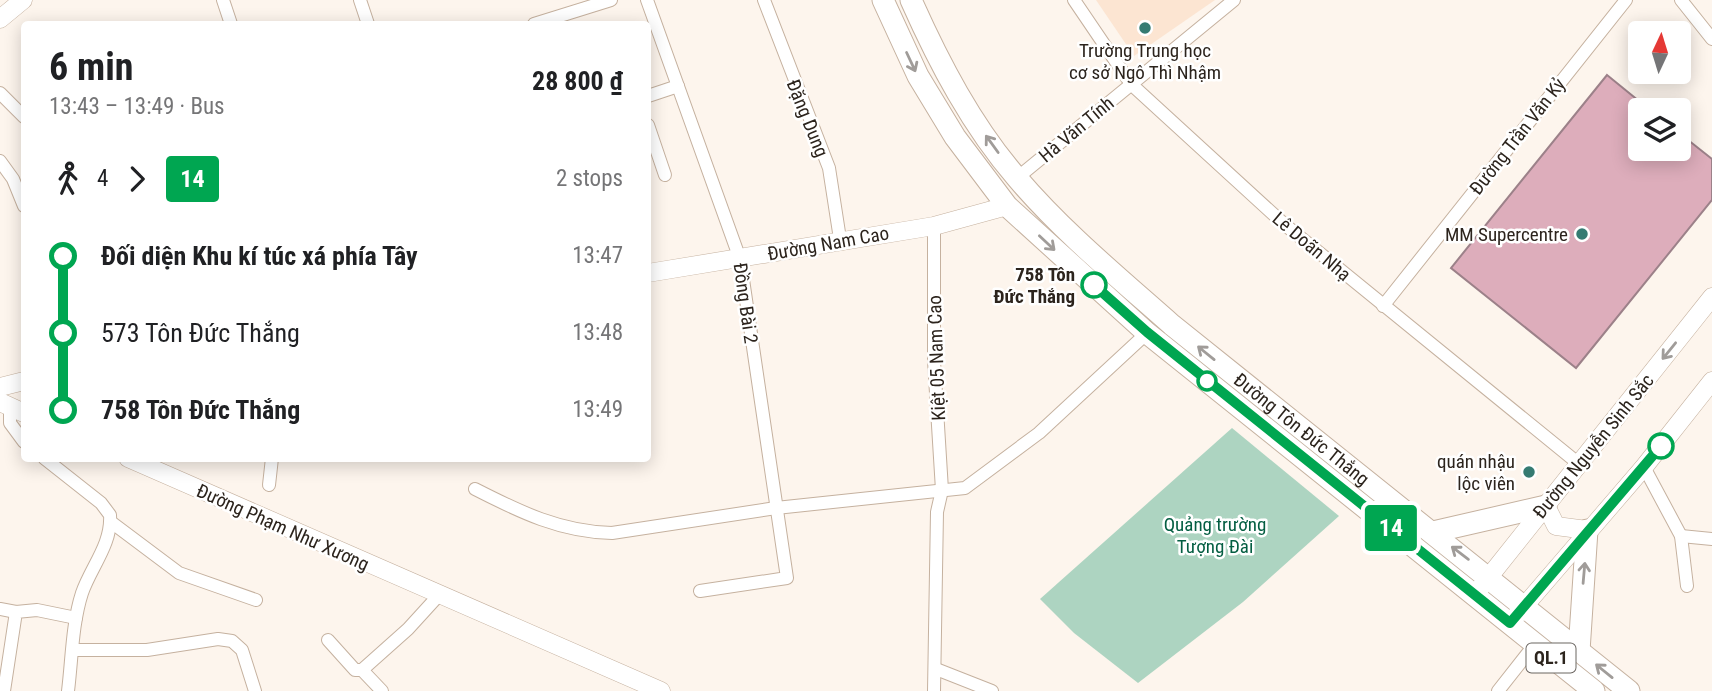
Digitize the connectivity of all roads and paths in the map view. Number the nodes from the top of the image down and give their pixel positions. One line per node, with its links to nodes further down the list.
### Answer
1 (23, 0): 13 (street)
2 (223, 0): 14 (street)
3 (360, 0): 15 (street)
4 (611, 0): 16 (street)
5 (647, 0): 19 (street, Đồng Bài 2)
6 (764, 0): 30 (street, Đặng Dung)
7 (883, 0): 28 (highway, Đường Tôn Đức Thắng / QL.1, one-way to 28)
8 (911, 0): 26 (highway, Đường Tôn Đức Thắng / QL.1, one-way to 8)
9 (1074, 0): 18 (street, Lê Doãn Nhạ)
10 (1234, 0): 18 (street, Hà Văn Tính)
11 (1626, 0): 34 (street, Đường Trần Văn Kỷ)
12 (1681, 0): 17 (street)
13 (0, 19)
14 (230, 21)
15 (367, 21)
16 (544, 21)
17 (1712, 39)
18 (1130, 84): 26 (street, Hà Văn Tính); 34 (street, Lê Doãn Nhạ)
19 (678, 86): 21 (street); 31 (street, Đồng Bài 2)
20 (0, 93): 22 (street)
21 (651, 95)
22 (21, 114)
23 (651, 134): 25 (street)
24 (0, 161): 27 (street)
25 (665, 176)
26 (1017, 178): 53 (highway, Đường Tôn Đức Thắng / QL.1, one-way to 26)
27 (21, 199)
28 (1007, 206): 29 (street, Đường Nam Cao); 35 (highway, Đường Tôn Đức Thắng / QL.1, one-way to 35)
29 (934, 226): 30 (street, Đường Nam Cao); 48 (street, Kiệt 05 Nam Cao)
30 (840, 239): 31 (street, Đường Nam Cao)
31 (740, 259): 32 (street, Đường Nam Cao); 50 (street, Đồng Bài 2)
32 (651, 273)
33 (1712, 298): 44 (street, Đường Nguyễn Sinh Sắc, one-way to 44)
34 (1383, 306): 44 (street, Lê Doãn Nhạ)
35 (1147, 332): 48 (street); 60 (highway, Đường Tôn Đức Thắng / QL.1)
36 (1712, 381): 45 (street)
37 (21, 382): 38 (street)
38 (0, 387)
39 (11, 407): 40 (street)
40 (21, 438)
41 (49, 462): 51 (street)
42 (137, 462): 59 (street, Đường Phạm Như Xương)
43 (272, 462): 46 (street)
44 (1579, 464): 49 (street, Đường Nguyễn Sinh Sắc)
45 (1644, 467): 52 (street); 54 (street)
46 (269, 485)
47 (475, 489): 50 (street)
48 (942, 490): 50 (street); 71 (street, Kiệt 05 Nam Cao)
49 (1546, 506): 52 (street); 53 (highway); 56 (street, Đường Nguyễn Sinh Sắc)
50 (776, 508): 58 (street, Đồng Bài 2)
51 (111, 522): 61 (street); 65 (street)
52 (1587, 530): 62 (street); 70 (highway, one-way to 52)
53 (1433, 532): 56 (highway, Đường Tôn Đức Thắng / QL.1, one-way to 53)
54 (1681, 536): 55 (street); 57 (street)
55 (1712, 540)
56 (1489, 576): 60 (street, Đường Nguyễn Sinh Sắc); 62 (highway, Đường Tôn Đức Thắng / QL.1)
57 (1687, 586)
58 (700, 591)
59 (439, 594): 72 (street); 77 (street, Đường Phạm Như Xương)
60 (1475, 595): 66 (highway, Đường Tôn Đức Thắng / QL.1)
61 (256, 600)
62 (1524, 605): 66 (street); 70 (highway, Đường Tôn Đức Thắng / QL.1)
63 (0, 609): 64 (street)
64 (16, 612): 65 (street); 73 (street)
65 (76, 618): 69 (street)
66 (1510, 623): 68 (highway, Đường Tôn Đức Thắng / QL.1)
67 (328, 639): 72 (street)
68 (1535, 644): 80 (street); 81 (highway, Đường Tôn Đức Thắng / QL.1)
69 (73, 650): 74 (street); 75 (street)
70 (1578, 650): 82 (highway, Đường Tôn Đức Thắng / QL.1, one-way to 70)
71 (936, 669): 78 (street, Kiệt 05 Nam Cao); 79 (street)
72 (362, 670): 76 (street)
73 (5, 691)
74 (68, 691)
75 (255, 691)
76 (382, 691)
77 (661, 691)
78 (934, 691)
79 (992, 691)
80 (1498, 691)
81 (1594, 691)
82 (1629, 691)

